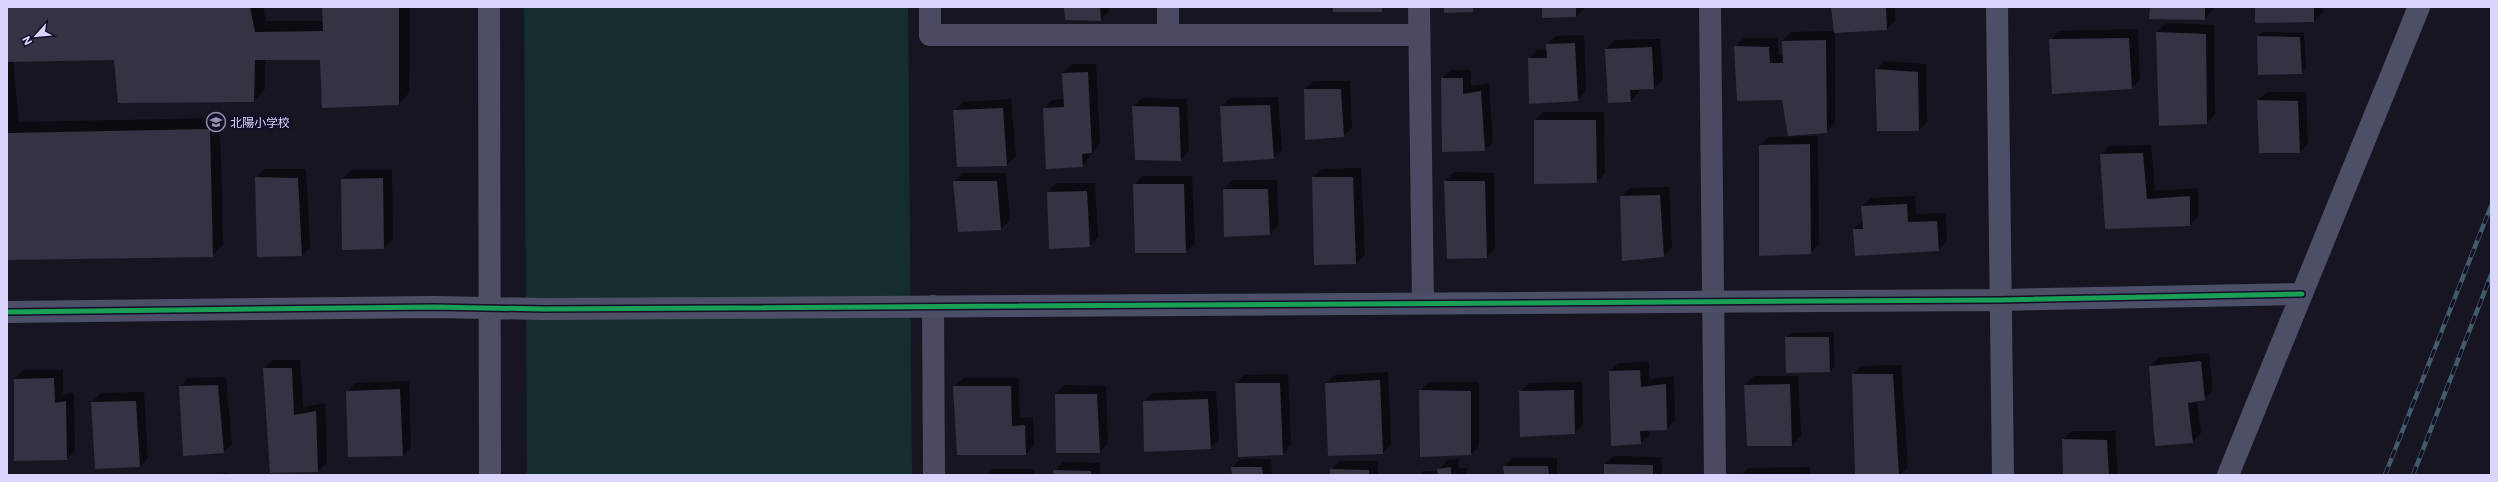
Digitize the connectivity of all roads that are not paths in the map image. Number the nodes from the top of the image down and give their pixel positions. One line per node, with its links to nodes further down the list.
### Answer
1 (489, 7): 15 (street)
2 (930, 7): 8 (street)
3 (1168, 7): 8 (street)
4 (1419, 7): 9 (street)
5 (1710, 7): 12 (street)
6 (1997, 7): 11 (street)
7 (2419, 7): 10 (street)
8 (1168, 35): 9 (street)
9 (1419, 35): 13 (street)
10 (2302, 294): 11 (street); 21 (street)
11 (2000, 300): 12 (street); 20 (street)
12 (1711, 301): 13 (street); 19 (street)
13 (1423, 303): 14 (street)
14 (933, 306): 15 (street); 18 (street)
15 (490, 308): 16 (street); 17 (street)
16 (7, 312)
17 (490, 475)
18 (934, 475)
19 (1715, 475)
20 (2003, 475)
21 (2228, 475)

